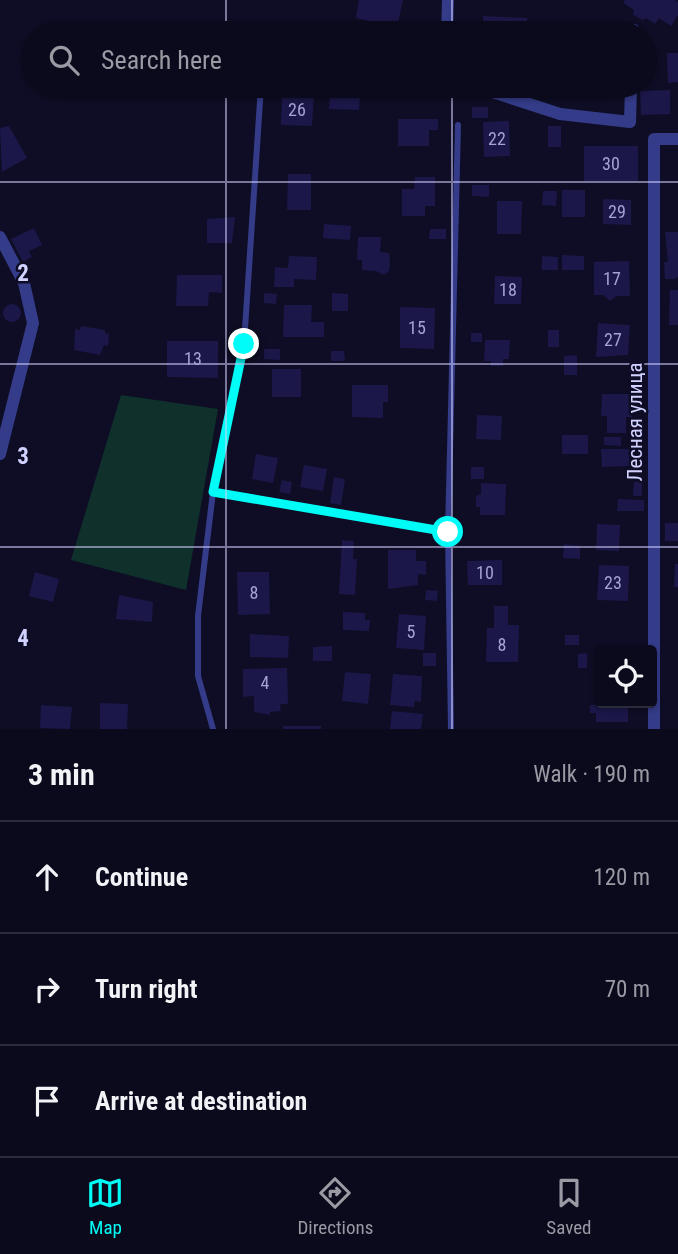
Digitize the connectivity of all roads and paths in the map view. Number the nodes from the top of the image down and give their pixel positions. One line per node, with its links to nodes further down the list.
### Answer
1 (447, 0): 2 (street)
2 (447, 21)
3 (260, 98): 10 (lane)
4 (511, 98): 5 (street)
5 (631, 98)
6 (458, 125): 11 (lane)
7 (678, 139): 14 (street, Лесная улица)
8 (0, 237): 9 (street)
9 (0, 454)
10 (213, 492): 11 (lane); 12 (lane)
11 (448, 532): 13 (lane)
12 (213, 729)
13 (451, 729)
14 (654, 729)

